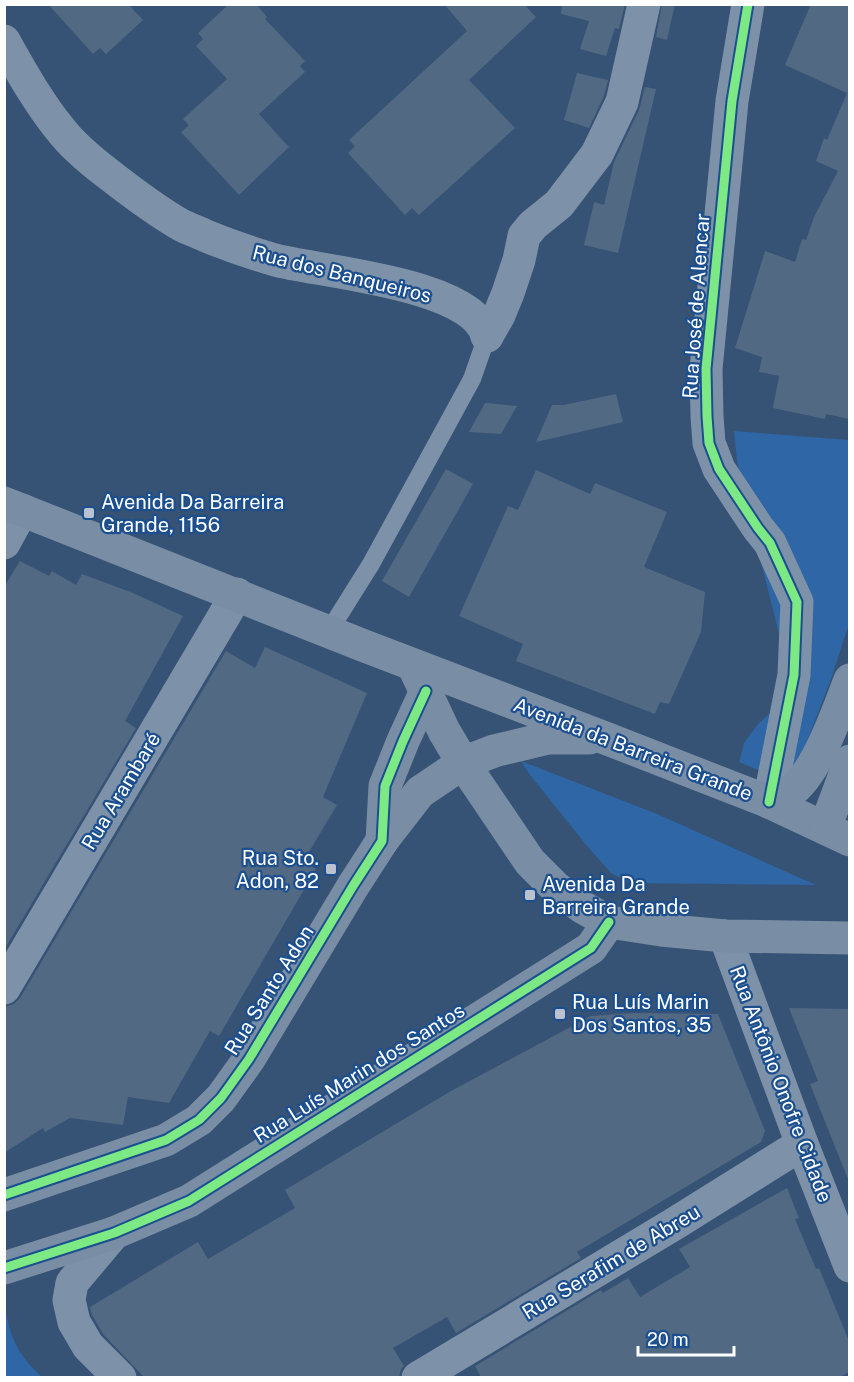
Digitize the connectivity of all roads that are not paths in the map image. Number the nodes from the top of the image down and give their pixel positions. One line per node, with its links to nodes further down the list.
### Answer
1 (644, 4): 4 (street)
2 (748, 4): 14 (street, Rua José de Alencar)
3 (4, 41): 4 (street, Rua dos Banqueiros)
4 (487, 336): 8 (lane)
5 (14, 507): 6 (street); 7 (main road, Avenida da Barreira Grande)
6 (4, 543)
7 (237, 594): 8 (main road, Avenida da Barreira Grande); 20 (street, Rua Arambaré)
8 (329, 631): 9 (main road, Avenida da Barreira Grande)
9 (420, 678): 11 (main road, Avenida da Barreira Grande); 13 (main road); 16 (main road)
10 (849, 680): 14 (main road)
11 (605, 738): 13 (main road, Rua Santo Adon); 14 (main road, Avenida da Barreira Grande)
12 (849, 761): 15 (main road)
13 (463, 763): 16 (main road, Rua Santo Adon); 17 (main road)
14 (769, 802): 15 (main road, Avenida da Barreira Grande)
15 (837, 834)
16 (382, 841): 22 (main road, Rua Santo Adon)
17 (609, 922): 18 (main road); 23 (main road, Rua Luís Marin dos Santos)
18 (725, 936): 19 (main road); 21 (street, Rua Antônio Onofre Cidade)
19 (849, 938)
20 (4, 988)
21 (802, 1144): 24 (street, Rua Antônio Onofre Cidade); 27 (street, Rua Serafim de Abreu)
22 (4, 1195)
23 (114, 1233): 25 (main road); 26 (street)
24 (849, 1266)
25 (4, 1268)
26 (120, 1377)
27 (418, 1377)

